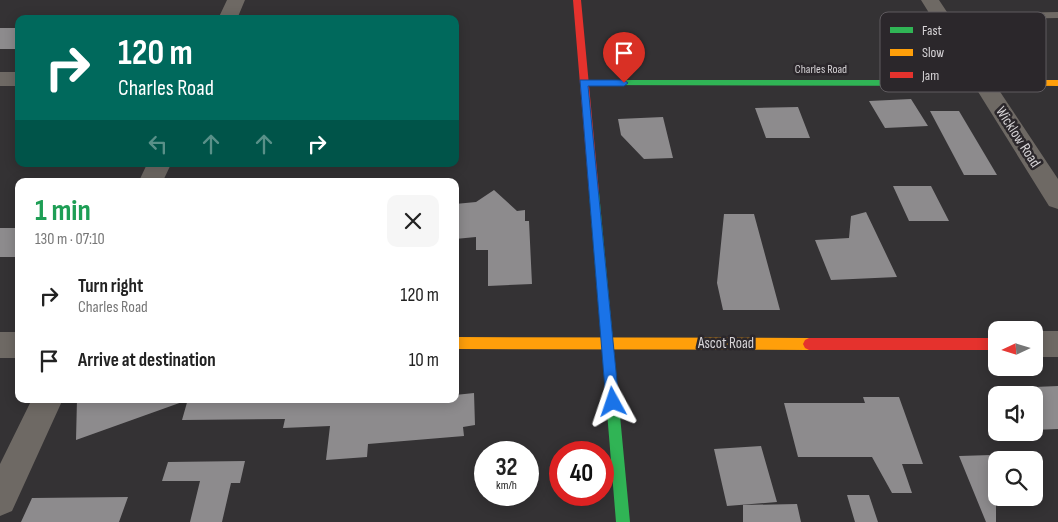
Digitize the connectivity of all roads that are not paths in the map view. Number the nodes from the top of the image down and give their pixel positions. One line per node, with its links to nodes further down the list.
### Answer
1 (236, 0): 5 (street)
2 (577, 0): 8 (street)
3 (930, 0): 4 (street, Wicklow Road)
4 (938, 12)
5 (229, 15)
6 (0, 79): 7 (street)
7 (15, 79)
8 (584, 83): 9 (street, Charles Road); 13 (street)
9 (880, 83)
10 (989, 92): 11 (street, Wicklow Road)
11 (1058, 199)
12 (459, 343): 13 (street, Ascot Road)
13 (608, 343): 14 (street, Ascot Road); 21 (street)
14 (988, 344)
15 (1043, 344): 16 (street)
16 (1058, 344)
17 (0, 345): 18 (street)
18 (15, 345)
19 (46, 403): 20 (street)
20 (0, 499)
21 (623, 522)

